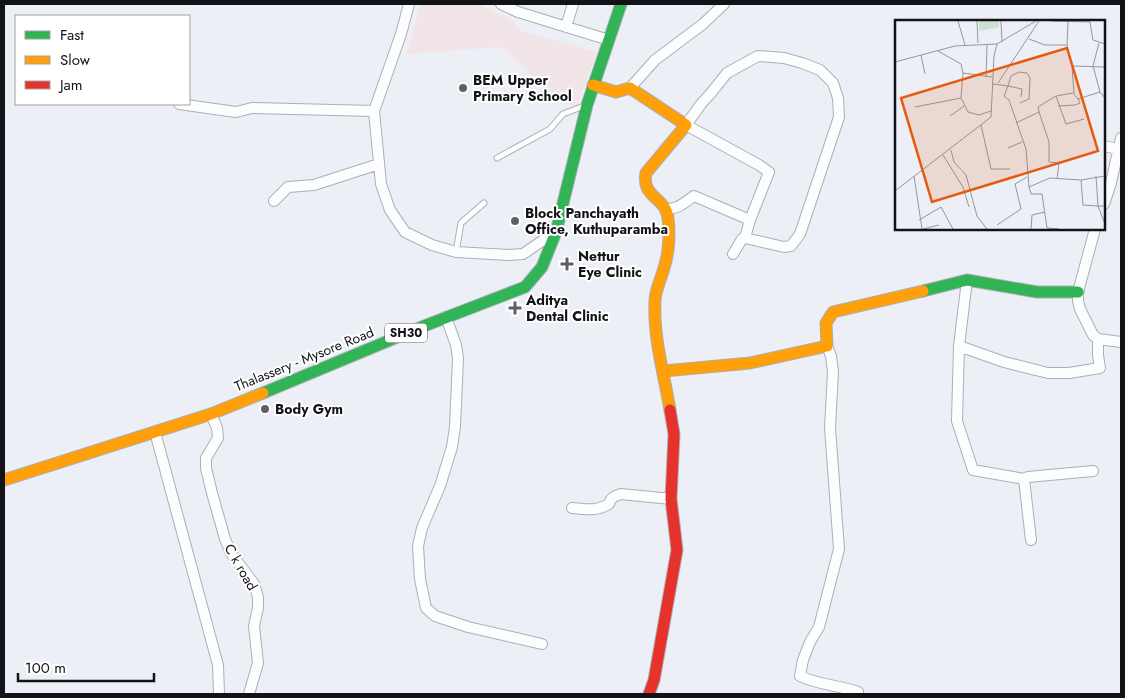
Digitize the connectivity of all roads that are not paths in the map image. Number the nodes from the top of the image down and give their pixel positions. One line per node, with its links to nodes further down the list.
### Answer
1 (409, 4): 12 (street)
2 (501, 4): 6 (street)
3 (573, 4): 6 (street)
4 (621, 4): 7 (street, Thalassery - Mysore Road / SH30)
5 (724, 4): 9 (street)
6 (566, 27): 7 (street)
7 (609, 40): 8 (street, Thalassery - Mysore Road / SH30)
8 (593, 85): 9 (street); 11 (street, Thalassery - Mysore Road / SH30)
9 (630, 88): 13 (street)
10 (186, 105): 12 (street)
11 (587, 105): 17 (lane); 25 (street, Thalassery - Mysore Road / SH30)
12 (374, 111): 18 (street)
13 (686, 125): 22 (street); 23 (street); 26 (street)
14 (1121, 138): 16 (street)
15 (1105, 146): 16 (street)
16 (1118, 149): 20 (street)
17 (497, 158)
18 (379, 164): 19 (street); 27 (street)
19 (274, 201)
20 (1105, 201)
21 (484, 204): 27 (lane)
22 (666, 209): 23 (street); 36 (street)
23 (750, 220): 26 (street)
24 (1095, 230): 30 (street)
25 (556, 232): 27 (street); 31 (street, Thalassery - Mysore Road / SH30)
26 (745, 238): 28 (street)
27 (456, 252)
28 (732, 254)
29 (967, 280): 30 (street); 34 (street); 35 (street)
30 (1078, 292): 32 (street)
31 (446, 317): 37 (street, Thalassery - Mysore Road / SH30); 45 (street)
32 (1098, 339): 33 (street); 35 (street)
33 (1121, 342)
34 (827, 346): 36 (street); 49 (street)
35 (959, 346): 40 (street)
36 (664, 371): 42 (street)
37 (211, 414): 38 (street, Thalassery - Mysore Road / SH30); 47 (street, C k road)
38 (155, 432): 41 (street, Thalassery - Mysore Road / SH30); 46 (street)
39 (1093, 471): 40 (street)
40 (1024, 479): 44 (street)
41 (4, 480)
42 (671, 499): 43 (street); 48 (street)
43 (572, 508)
44 (1031, 540)
45 (542, 644)
46 (219, 694)
47 (249, 694)
48 (649, 694)
49 (858, 694)

